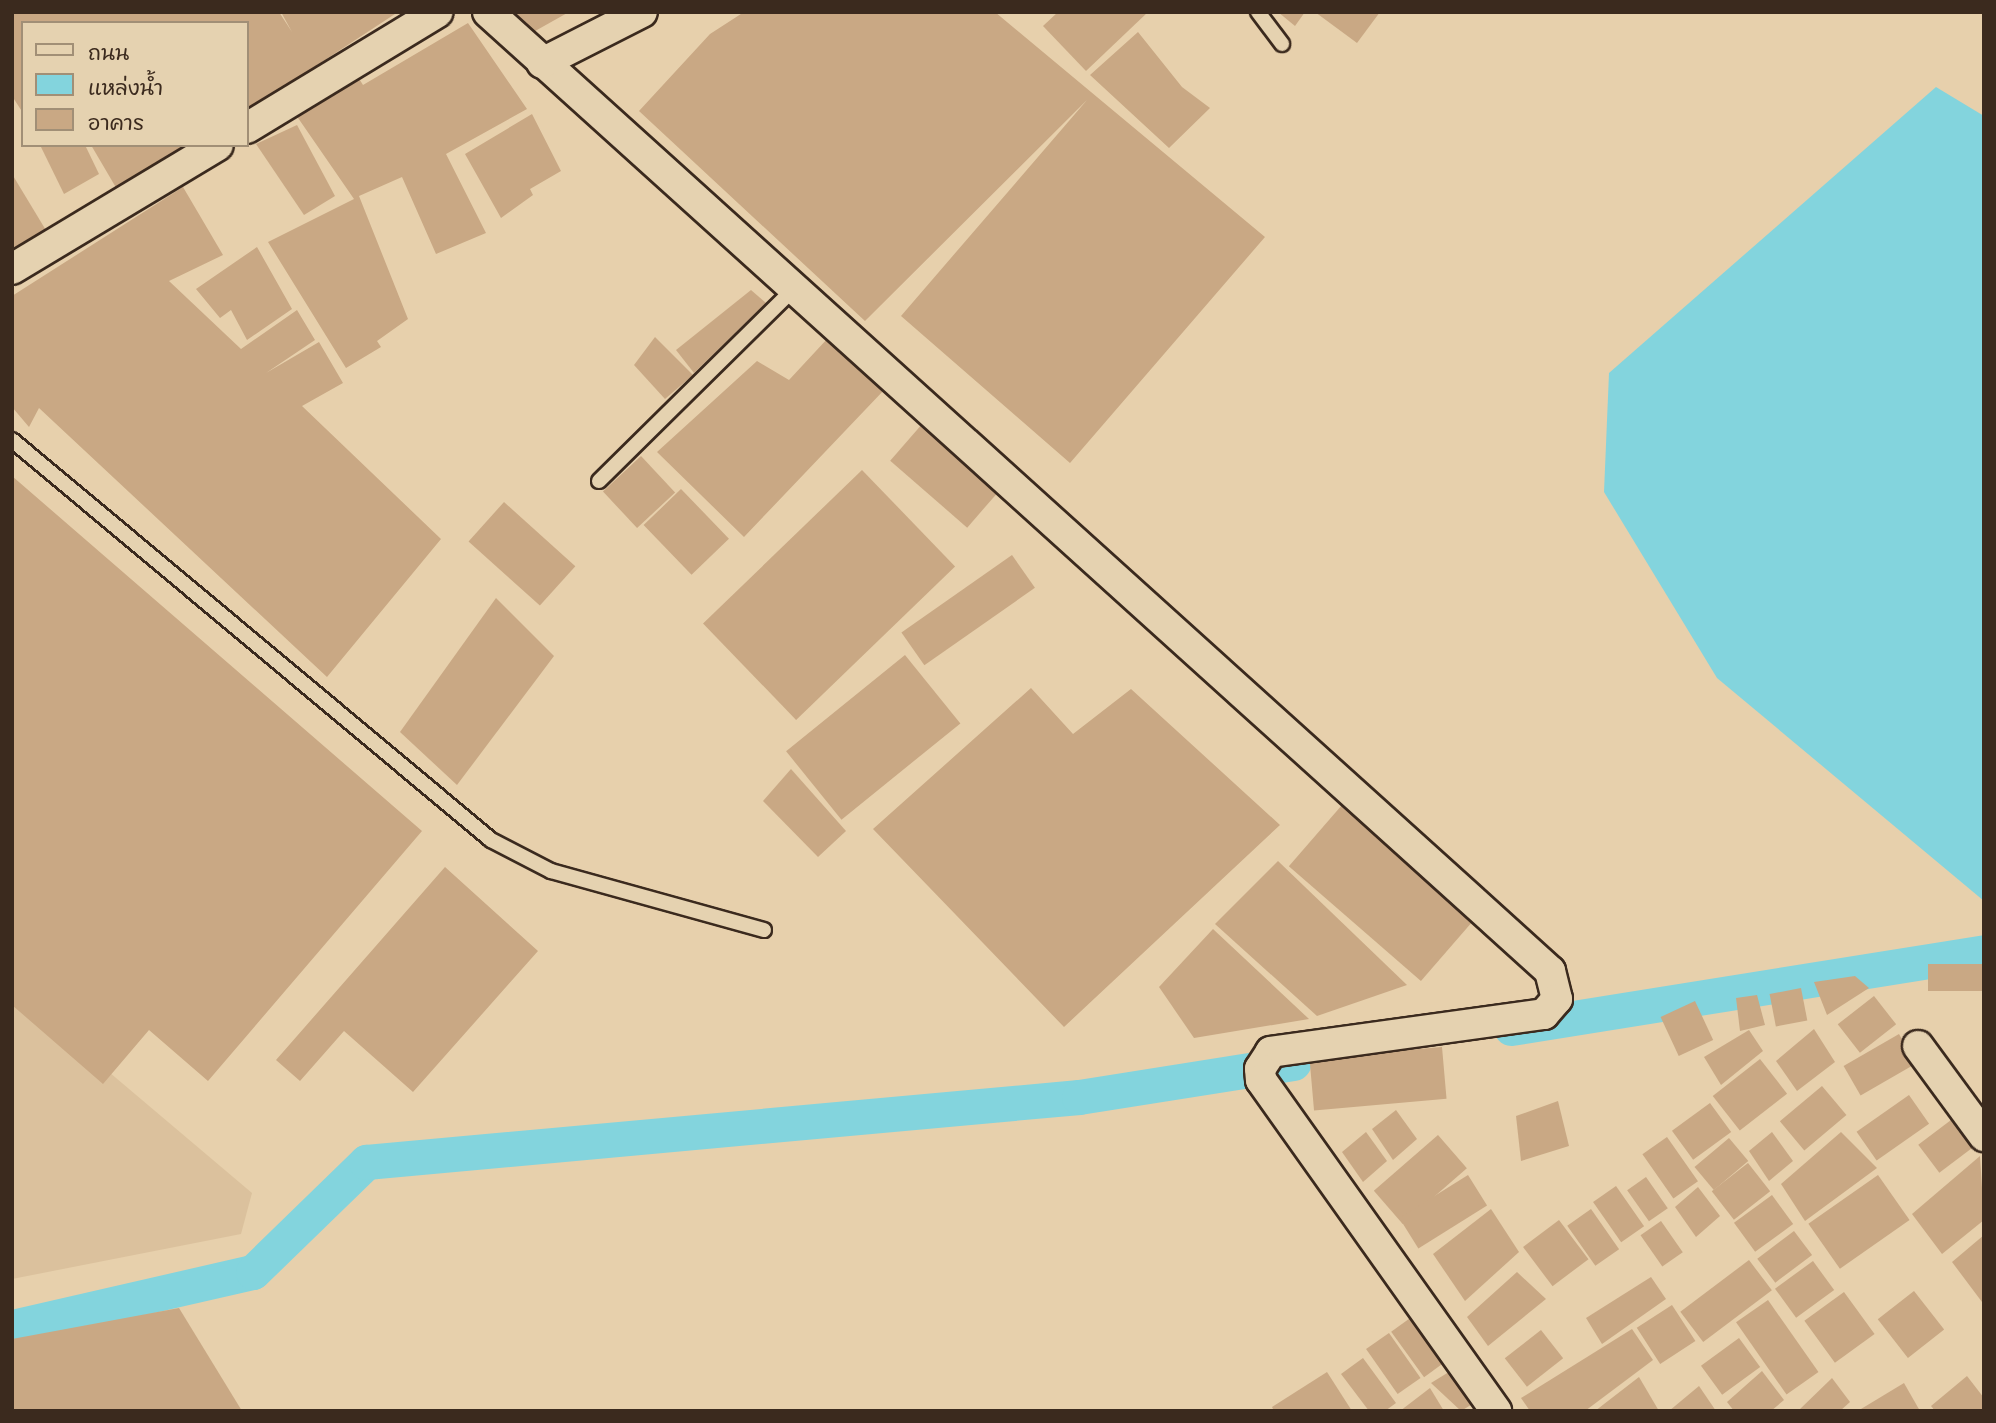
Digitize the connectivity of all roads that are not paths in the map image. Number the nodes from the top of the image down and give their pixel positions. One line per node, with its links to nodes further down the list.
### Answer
1 (438, 12): 7 (street)
2 (488, 12): 6 (street)
3 (642, 12): 6 (street)
4 (1258, 12): 5 (lane)
5 (1282, 44)
6 (542, 63): 10 (street)
7 (248, 127)
8 (215, 147): 9 (street)
9 (12, 269)
10 (793, 290): 12 (lane); 16 (street)
11 (12, 440): 13 (lane)
12 (599, 481)
13 (764, 930)
14 (1918, 1046): 15 (street)
15 (1984, 1136)
16 (1496, 1411)

